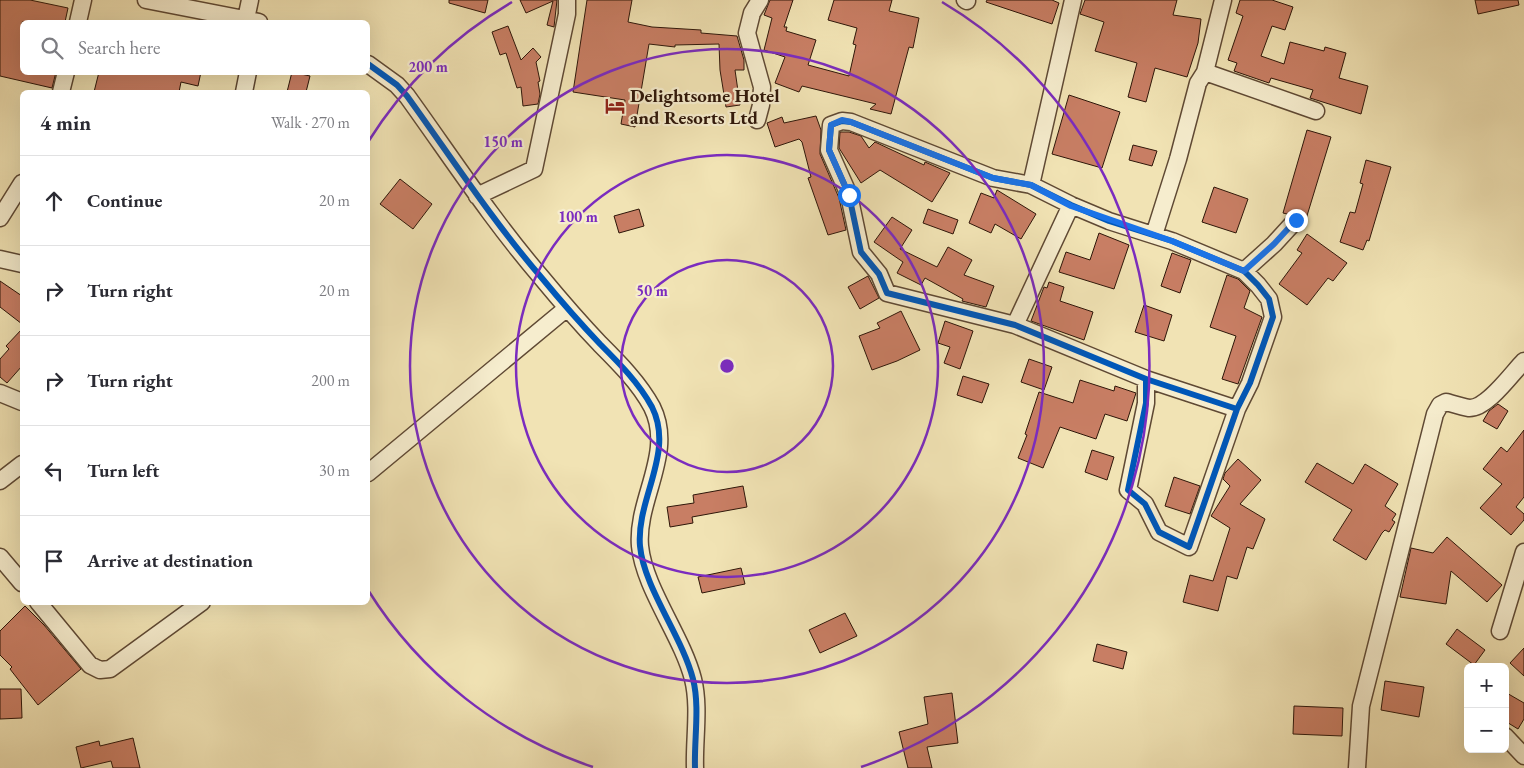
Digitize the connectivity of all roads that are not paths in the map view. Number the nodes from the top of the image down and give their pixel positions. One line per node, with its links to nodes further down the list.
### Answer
1 (83, 0): 8 (street)
2 (146, 0): 9 (street)
3 (250, 0): 10 (street)
4 (567, 0): 21 (street)
5 (760, 0): 18 (street)
6 (1073, 0): 19 (street)
7 (1223, 0): 12 (street)
8 (78, 20)
9 (245, 20)
10 (255, 20)
11 (370, 65): 21 (street)
12 (1205, 72): 17 (street); 25 (street)
13 (65, 75): 15 (street)
14 (247, 75): 16 (street)
15 (62, 90)
16 (244, 90)
17 (1316, 111)
18 (757, 120)
19 (1031, 185): 22 (street); 30 (street)
20 (20, 186): 23 (street)
21 (477, 196): 29 (street)
22 (1071, 206): 25 (street); 30 (street)
23 (0, 218)
24 (1296, 220): 28 (street)
25 (1154, 235): 28 (street)
26 (0, 259): 27 (street)
27 (20, 264)
28 (1244, 271): 35 (street)
29 (567, 308): 37 (street); 47 (street)
30 (1015, 325): 32 (street)
31 (1524, 361): 48 (street)
32 (1146, 379): 35 (street); 35 (street)
33 (0, 393): 34 (street)
34 (20, 401)
35 (1237, 409)
36 (20, 466): 38 (street)
37 (370, 471)
38 (0, 481)
39 (1524, 552): 44 (street)
40 (0, 556): 41 (street)
41 (20, 581)
42 (40, 605): 43 (street)
43 (198, 605)
44 (1500, 631)
45 (1509, 740): 46 (street)
46 (1524, 756)
47 (695, 768)
48 (1358, 768)

